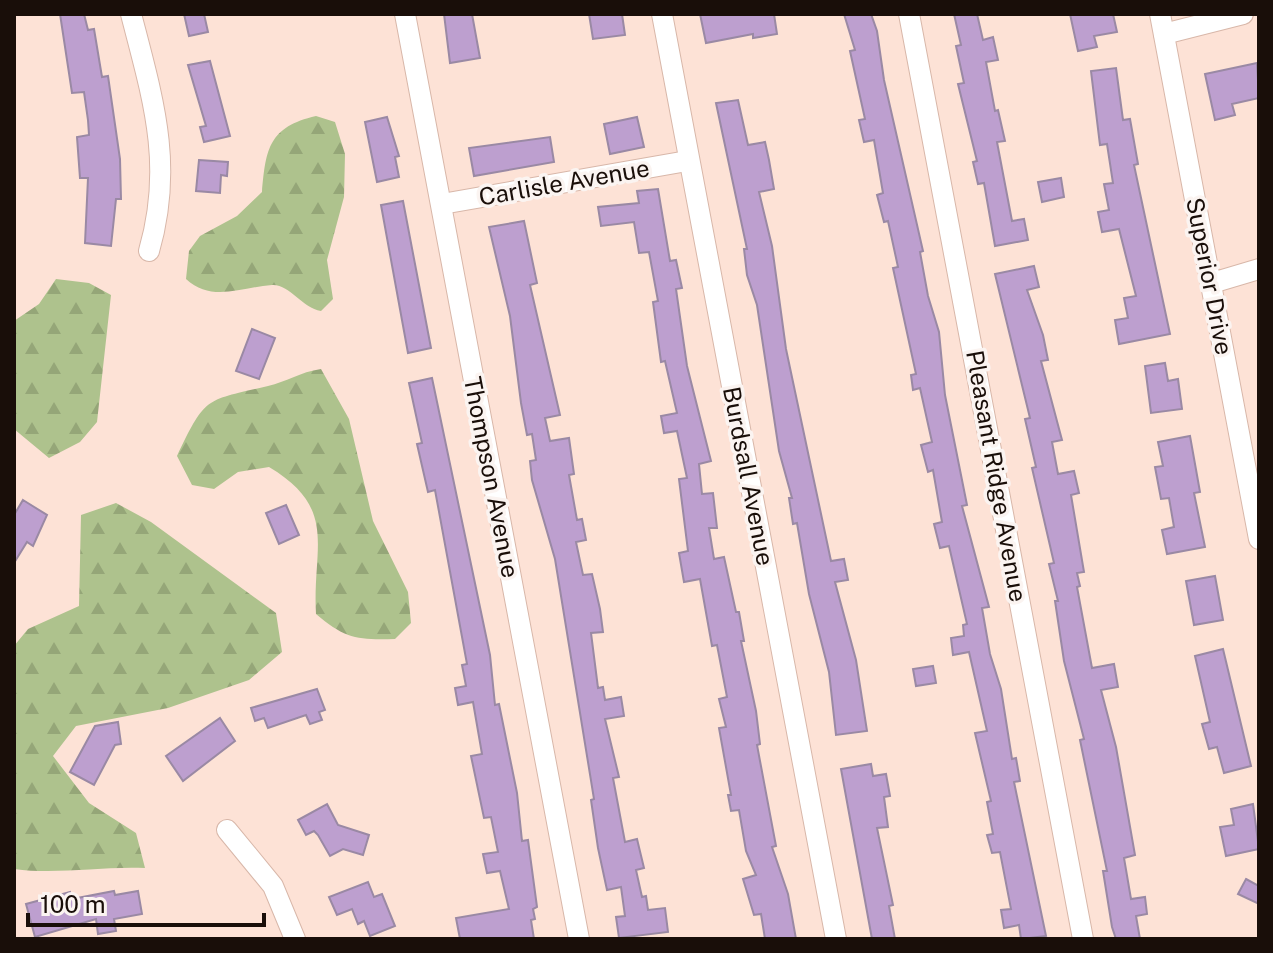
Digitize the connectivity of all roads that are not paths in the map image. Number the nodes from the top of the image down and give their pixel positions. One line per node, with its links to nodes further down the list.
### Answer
1 (131, 14): 9 (street)
2 (405, 14): 8 (street, Thompson Avenue)
3 (662, 14): 7 (street, Burdsall Avenue)
4 (909, 14): 17 (street, Pleasant Ridge Avenue)
5 (1243, 14): 6 (street)
6 (1162, 24): 11 (street, Superior Drive)
7 (687, 161): 8 (street, Carlisle Avenue); 16 (street, Burdsall Avenue)
8 (442, 204): 15 (street, Thompson Avenue)
9 (149, 251)
10 (1259, 269): 11 (street)
11 (1212, 283): 12 (street, Superior Drive)
12 (1258, 533)
13 (227, 830): 14 (street)
14 (295, 939)
15 (579, 939)
16 (836, 939)
17 (1083, 939)

